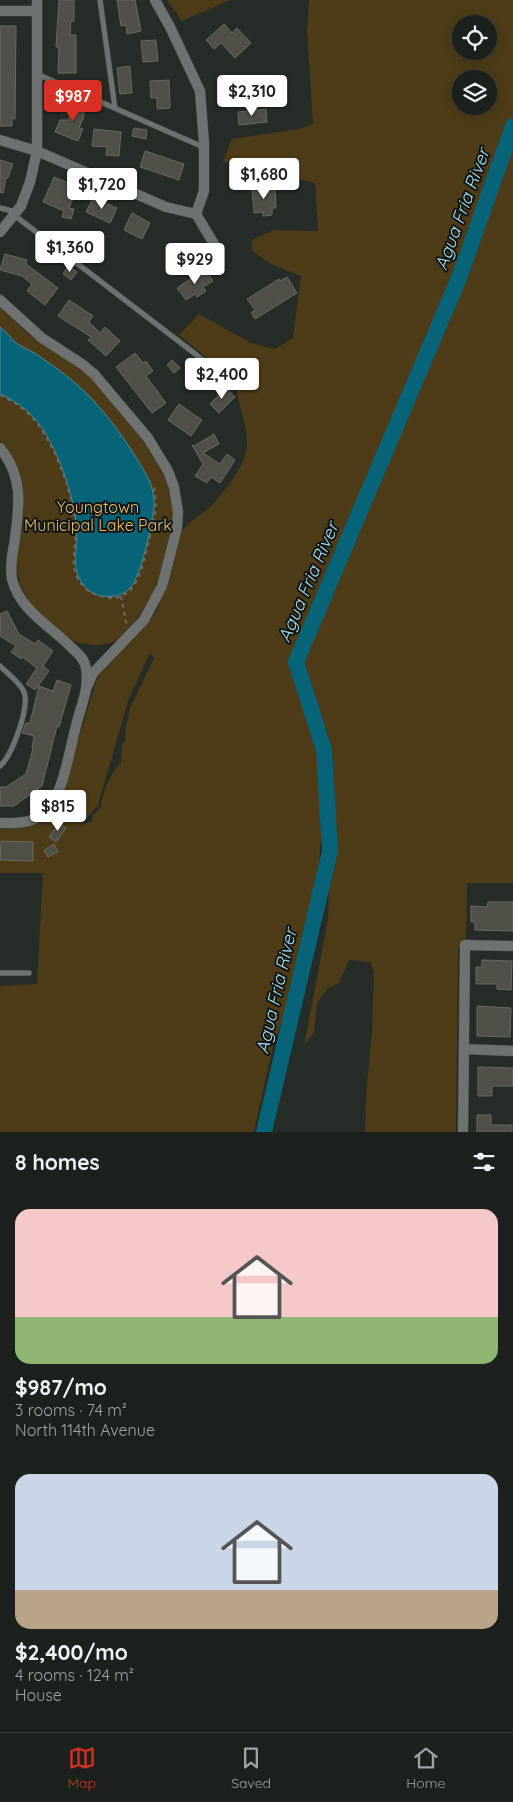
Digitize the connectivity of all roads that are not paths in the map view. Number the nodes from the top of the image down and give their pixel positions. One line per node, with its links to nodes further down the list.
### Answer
1 (37, 0): 5 (street)
2 (100, 0): 7 (lane)
3 (155, 0): 9 (street)
4 (0, 11): 5 (street)
5 (37, 11): 6 (street)
6 (37, 74): 7 (lane); 10 (street)
7 (115, 108): 9 (lane)
8 (0, 140): 10 (street)
9 (204, 147): 13 (street)
10 (36, 151): 12 (street); 13 (street)
11 (0, 208): 12 (lane)
12 (15, 214): 14 (street); 17 (lane)
13 (196, 214): 15 (street)
14 (0, 232)
15 (214, 244)
16 (0, 300): 20 (street)
17 (232, 384)
18 (0, 448): 20 (street)
19 (0, 666): 21 (lane)
20 (86, 689): 22 (street)
21 (0, 766)
22 (0, 823)
23 (513, 946): 26 (street)
24 (0, 973): 25 (lane)
25 (29, 973)
26 (464, 1049): 27 (street); 28 (street)
27 (513, 1051)
28 (463, 1132)

